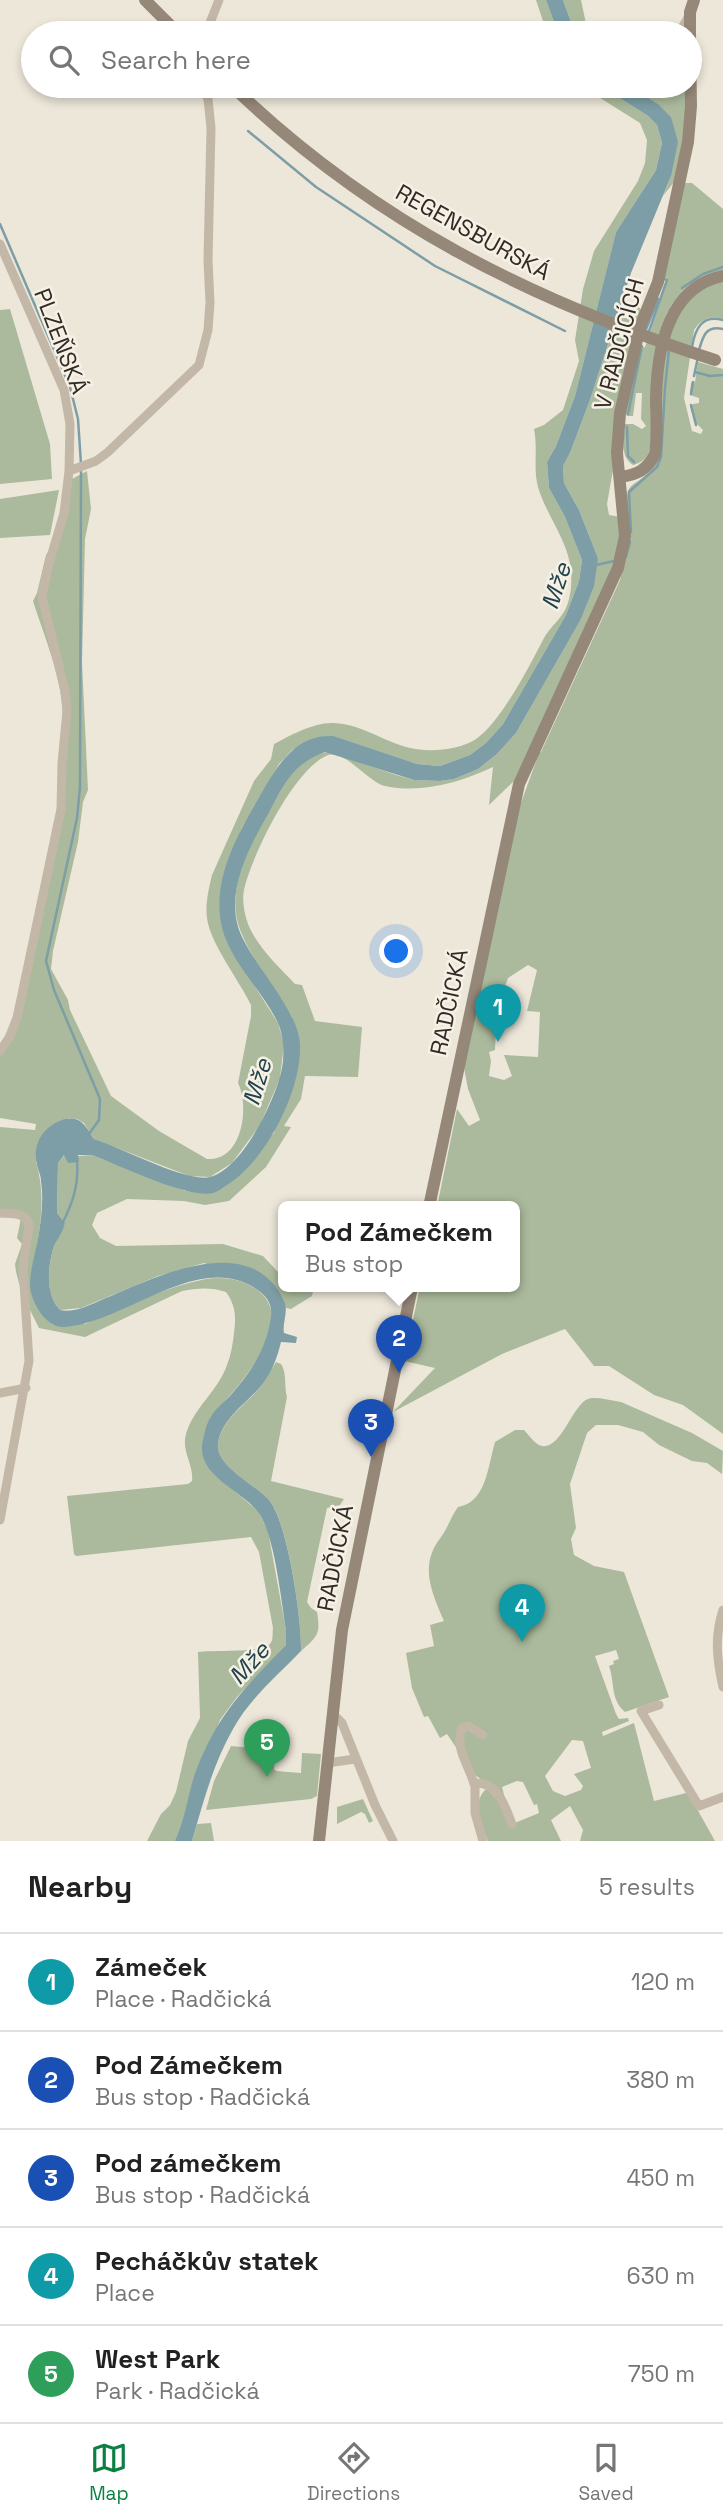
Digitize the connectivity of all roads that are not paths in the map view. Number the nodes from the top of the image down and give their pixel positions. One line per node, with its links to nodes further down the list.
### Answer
1 (145, 0): 3 (street)
2 (219, 0): 4 (street)
3 (166, 21)
4 (211, 21)
5 (208, 98): 11 (street)
6 (246, 98): 10 (street, REGENSBURSKÁ, bridge)
7 (691, 98): 12 (street, V RADČICÍCH)
8 (0, 244): 11 (street, PLZEŇSKÁ)
9 (723, 276): 12 (street)
10 (719, 361)
11 (77, 468): 14 (street, PLZEŇSKÁ)
12 (620, 477): 13 (street, V RADČICÍCH)
13 (495, 888): 15 (street, RADČICKÁ)
14 (0, 1051)
15 (430, 1201)
16 (0, 1213): 18 (street)
17 (411, 1292): 24 (street, RADČICKÁ)
18 (26, 1388): 19 (street); 20 (street)
19 (0, 1393)
20 (0, 1520)
21 (723, 1610): 22 (street)
22 (723, 1687)
23 (659, 1705): 29 (street)
24 (332, 1713): 26 (street); 27 (street, RADČICKÁ)
25 (484, 1735): 28 (street)
26 (355, 1759): 27 (street); 32 (street)
27 (327, 1763): 31 (street, RADČICKÁ)
28 (474, 1784): 30 (street); 33 (street)
29 (723, 1797)
30 (512, 1824)
31 (319, 1841)
32 (393, 1841)
33 (483, 1841)

